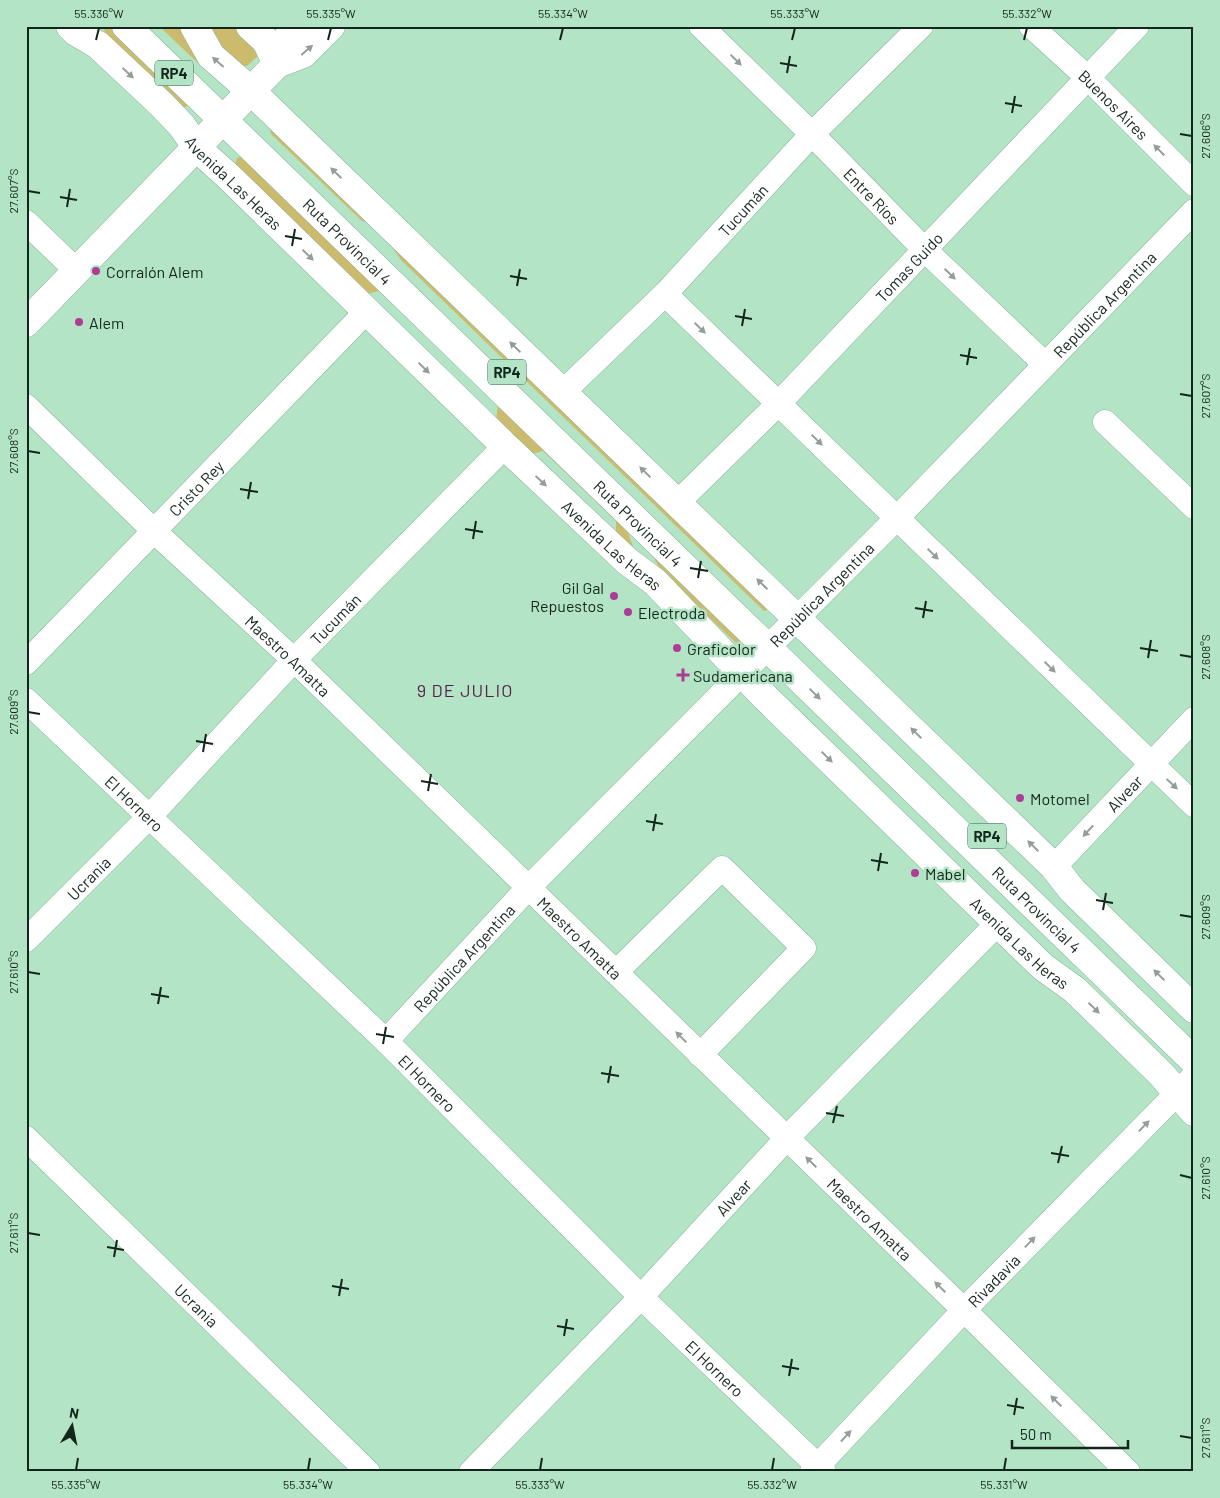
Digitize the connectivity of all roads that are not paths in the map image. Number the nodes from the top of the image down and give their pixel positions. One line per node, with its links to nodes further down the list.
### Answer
1 (70, 26): 12 (main road, Avenida Las Heras / RP4)
2 (126, 26): 15 (main road, Ruta Provincial 4 / RP4)
3 (150, 26): 15 (main road, Ruta Provincial 4 / RP4)
4 (194, 26): 15 (main road, one-way to 4)
5 (250, 26): 13 (main road)
6 (298, 26): 13 (main road)
7 (331, 26): 13 (main road, one-way to 7)
8 (701, 26): 16 (street, Entre Ríos, one-way to 16)
9 (921, 26): 16 (street, Tucumán)
10 (1031, 26): 14 (street, Buenos Aires)
11 (1137, 26): 14 (street, Tomas Guido)
12 (95, 36): 17 (main road, Avenida Las Heras / RP4, one-way to 17)
13 (277, 64): 15 (main road)
14 (1088, 78): 18 (street, Buenos Aires, one-way to 14); 22 (street, Tomas Guido)
15 (236, 107): 17 (main road); 19 (main road, one-way to 15); 23 (main road, Ruta Provincial 4 / RP4); 36 (main road, Ruta Provincial 4 / RP4)
16 (812, 134): 22 (street, Entre Ríos); 25 (street, Tucumán)
17 (197, 148): 24 (main road); 26 (main road, Avenida Las Heras, one-way to 26)
18 (1194, 184)
19 (367, 203): 23 (main road); 29 (main road, one-way to 19)
20 (1194, 211): 28 (street, República Argentina)
21 (26, 222): 24 (street)
22 (925, 250): 28 (street, Entre Ríos, one-way to 28); 30 (street, Tomas Guido)
23 (386, 256): 40 (main road, Ruta Provincial 4 / RP4)
24 (77, 271): 27 (main road)
25 (665, 294): 29 (street, Tucumán); 30 (street, one-way to 30)
26 (366, 312): 33 (main road, Avenida Las Heras, one-way to 33); 38 (street, Cristo Rey)
27 (26, 323)
28 (1045, 364): 37 (street, República Argentina)
29 (563, 392): 34 (main road, one-way to 29)
30 (779, 403): 34 (street, Tomas Guido); 37 (street, one-way to 37)
31 (26, 406): 38 (street, Maestro Amatta)
32 (1105, 422): 35 (street)
33 (505, 446): 39 (main road, Avenida Las Heras, one-way to 39); 41 (street, Tucumán)
34 (677, 503): 40 (main road, one-way to 34)
35 (1194, 507)
36 (627, 513): 39 (main road); 40 (main road, Ruta Provincial 4 / RP4)
37 (896, 518): 40 (street, República Argentina); 46 (street, one-way to 46)
38 (155, 532): 41 (street, Maestro Amatta); 42 (street, Cristo Rey)
39 (655, 582): 43 (main road, Avenida Las Heras)
40 (781, 634): 43 (street, República Argentina); 49 (main road, one-way to 40); 52 (main road, Ruta Provincial 4 / RP4, one-way to 52); 57 (main road, Ruta Provincial 4 / RP4)
41 (294, 660): 48 (street, Tucumán); 50 (street, Maestro Amatta)
42 (26, 663)
43 (742, 673): 50 (street, República Argentina); 51 (main road, Avenida Las Heras, one-way to 51)
44 (26, 700): 48 (street, El Hornero)
45 (1194, 719): 46 (street, Alvear)
46 (1150, 764): 47 (street, one-way to 47); 49 (street, Alvear, one-way to 49)
47 (1194, 805)
48 (150, 816): 53 (street, Ucrania); 58 (street, El Hornero)
49 (1054, 867): 56 (main road, one-way to 49)
50 (529, 887): 54 (street, Maestro Amatta); 58 (street, República Argentina)
51 (998, 924): 55 (main road, Avenida Las Heras); 63 (street, Alvear)
52 (1054, 926): 55 (main road); 60 (main road, Ruta Provincial 4 / RP4)
53 (26, 940)
54 (616, 972): 59 (street, Maestro Amatta, one-way to 54); 59 (street)
55 (1075, 990): 61 (main road, Avenida Las Heras, one-way to 61)
56 (1194, 1009)
57 (1194, 1037)
58 (386, 1041): 64 (street, El Hornero)
59 (700, 1055): 63 (street, Maestro Amatta)
60 (1194, 1061)
61 (1188, 1094): 65 (street, Rivadavia, one-way to 61)
62 (26, 1138): 67 (street, Ucrania)
63 (786, 1139): 64 (street, Alvear); 65 (street, Maestro Amatta, one-way to 63)
64 (641, 1296): 66 (street, El Hornero); 68 (street, Alvear)
65 (964, 1310): 66 (street, Rivadavia, one-way to 65); 69 (street, Maestro Amatta, one-way to 65)
66 (818, 1470)
67 (368, 1472)
68 (471, 1472)
69 (1128, 1472)

